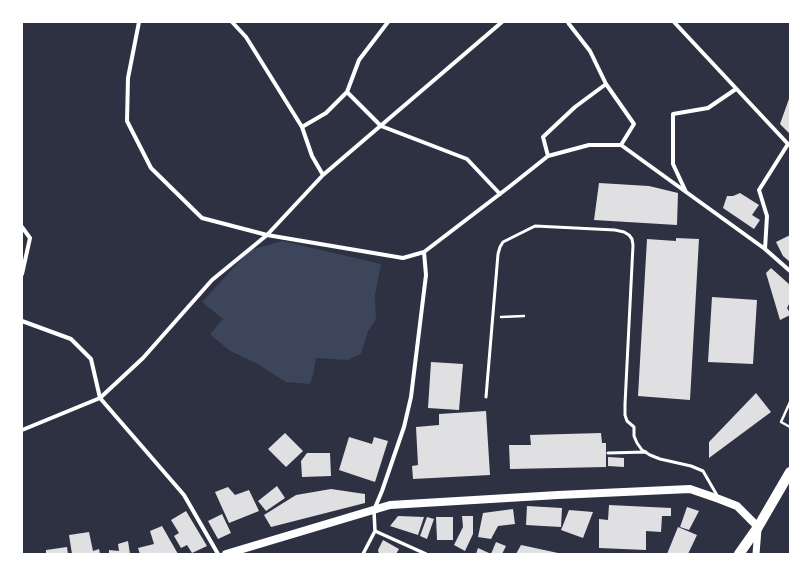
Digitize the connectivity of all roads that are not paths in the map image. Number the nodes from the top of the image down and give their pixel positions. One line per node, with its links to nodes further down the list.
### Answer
1 (139, 22): 19 (street)
2 (232, 22): 11 (street)
3 (388, 22): 9 (street)
4 (502, 22): 10 (street)
5 (568, 22): 7 (street)
6 (674, 22): 8 (street)
7 (606, 84): 12 (street); 14 (street)
8 (736, 89): 13 (street); 16 (street)
9 (347, 92): 10 (street); 11 (street)
10 (381, 126): 15 (street); 17 (street)
11 (302, 127): 15 (street)
12 (620, 145): 14 (street); 16 (street)
13 (789, 145): 20 (street)
14 (548, 156): 17 (street)
15 (323, 175): 19 (street)
16 (686, 192): 20 (street)
17 (500, 194): 21 (street)
18 (22, 227): 23 (street)
19 (267, 235): 21 (street); 26 (street)
20 (765, 249): 22 (street)
21 (424, 252): 32 (street)
22 (790, 271)
23 (22, 274)
24 (22, 321): 26 (street)
25 (486, 397): 28 (lane)
26 (100, 398): 27 (street); 35 (street)
27 (22, 430)
28 (646, 452): 29 (lane); 31 (lane)
29 (608, 453)
30 (790, 472): 33 (main road)
31 (719, 499): 32 (main road); 33 (main road)
32 (374, 510): 34 (street); 36 (main road)
33 (758, 527): 39 (main road); 40 (street)
34 (375, 531): 37 (street); 38 (street)
35 (218, 554)
36 (226, 554)
37 (363, 554)
38 (426, 554)
39 (739, 554)
40 (756, 554)

